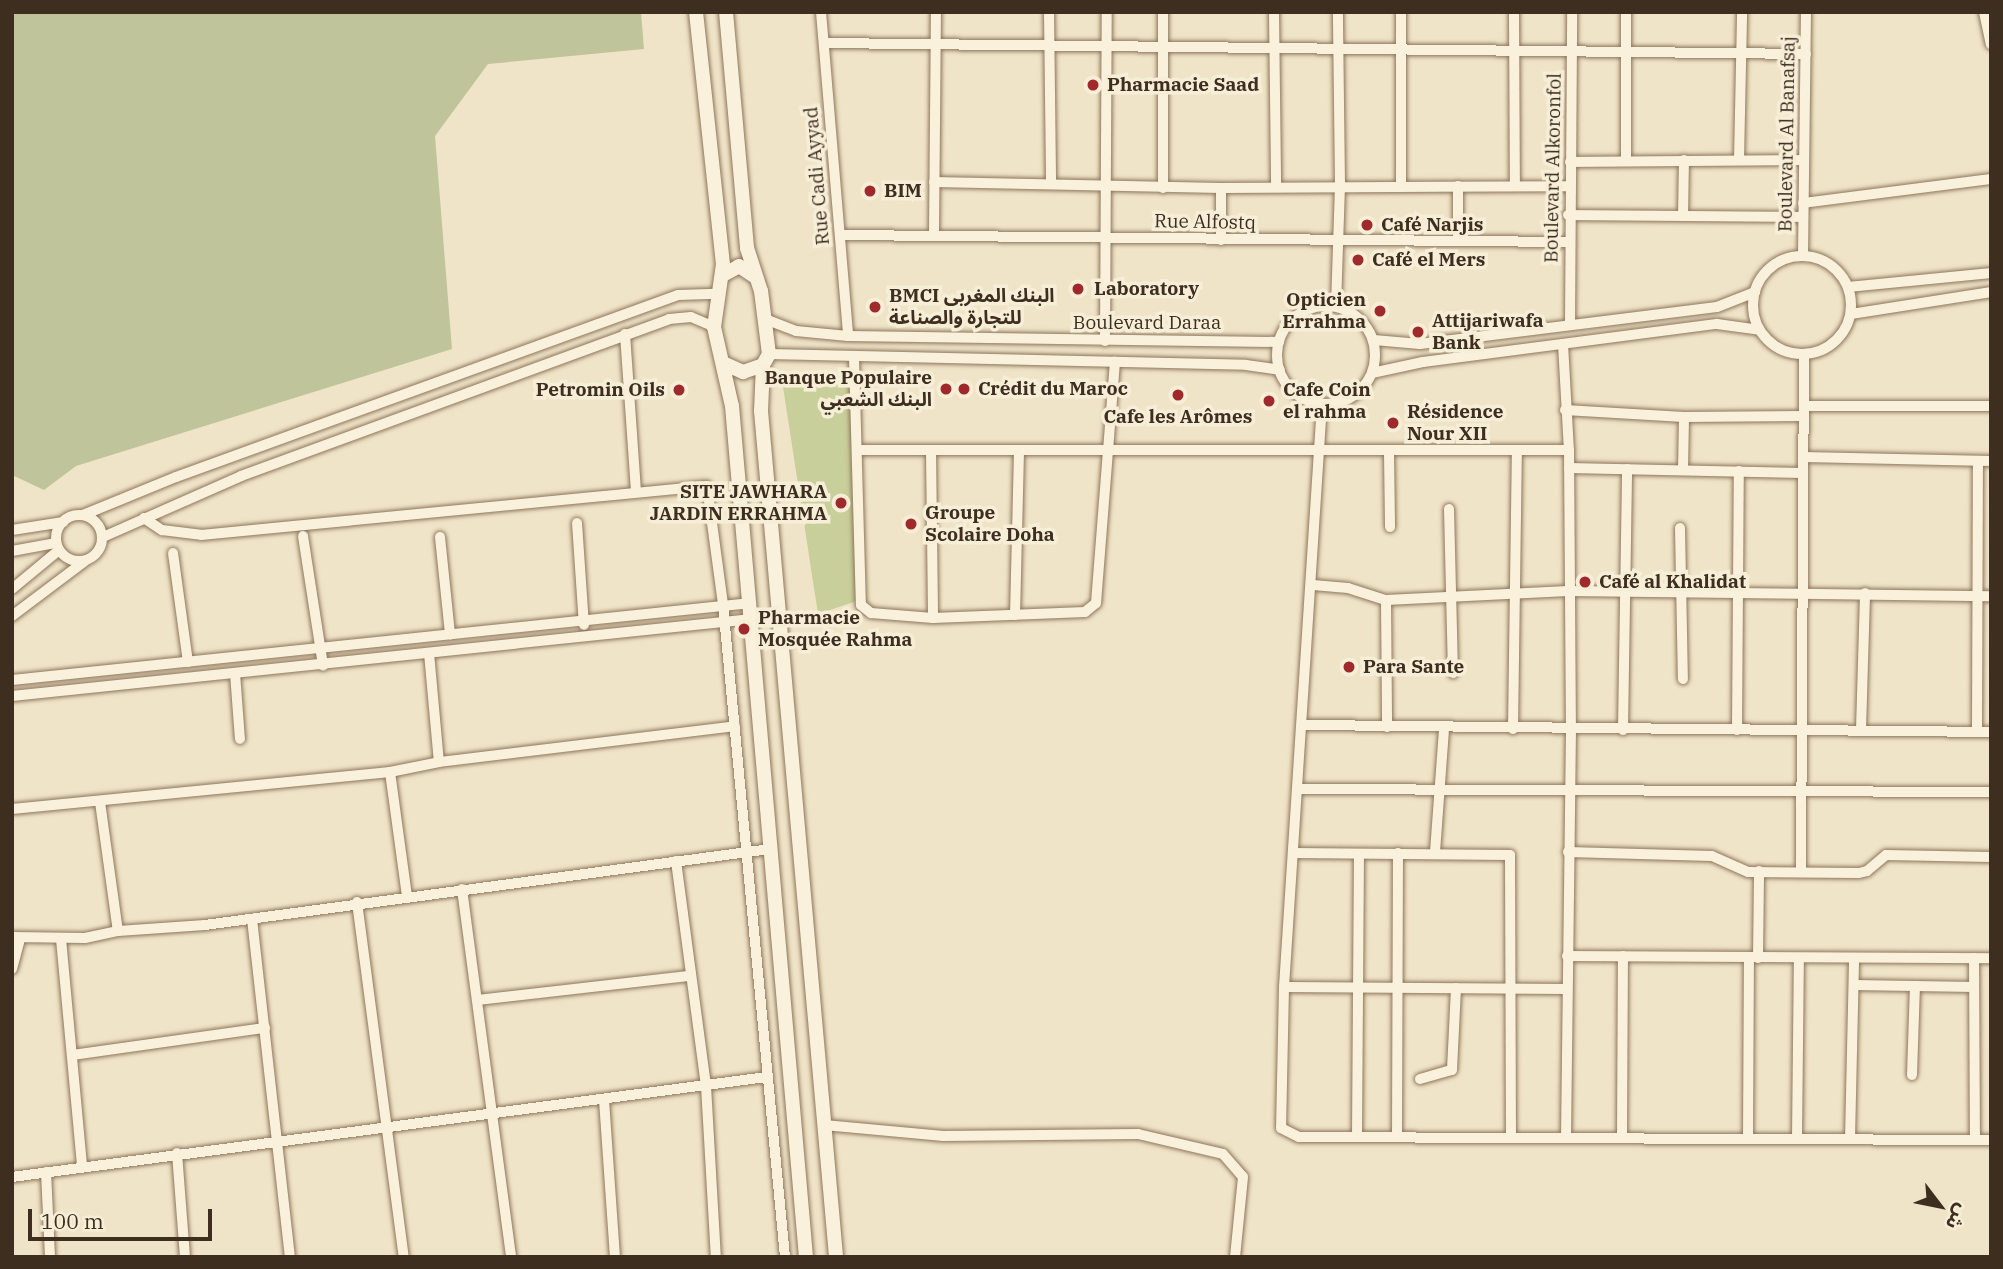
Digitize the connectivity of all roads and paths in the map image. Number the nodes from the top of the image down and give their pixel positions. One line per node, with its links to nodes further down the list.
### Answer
1 (696, 12): 62 (main road)
2 (726, 12): 63 (main road)
3 (821, 12): 18 (street, Rue Cadi Ayyad)
4 (936, 12): 20 (street)
5 (1049, 12): 21 (street)
6 (1107, 12): 22 (street)
7 (1163, 12): 23 (street)
8 (1274, 12): 24 (street)
9 (1338, 12): 25 (street)
10 (1401, 12): 26 (street)
11 (1514, 12): 27 (street)
12 (1572, 12): 28 (street, Boulevard Alkoronfol)
13 (1626, 12): 29 (street)
14 (1742, 12): 30 (street)
15 (1806, 12): 31 (street, Boulevard Al Banafsaj)
16 (1984, 12): 17 (street); 19 (street)
17 (1991, 12)
18 (824, 43): 20 (street); 53 (street, Rue Cadi Ayyad)
19 (1991, 44)
20 (935, 45): 21 (street); 38 (street)
21 (1049, 46): 22 (street); 39 (street)
22 (1107, 46): 23 (street); 40 (street)
23 (1163, 47): 24 (street); 47 (street)
24 (1273, 48): 25 (street); 46 (street)
25 (1338, 48): 26 (street); 41 (street)
26 (1401, 49): 27 (street); 42 (street)
27 (1514, 50): 28 (street); 44 (street)
28 (1571, 50): 29 (street); 36 (street, Boulevard Alkoronfol)
29 (1626, 50): 30 (street); 32 (street)
30 (1741, 53): 31 (street); 34 (street)
31 (1806, 54): 35 (street, Boulevard Al Banafsaj)
32 (1626, 160): 33 (street); 36 (street)
33 (1684, 160): 34 (street); 51 (street)
34 (1739, 160): 35 (street)
35 (1803, 160): 49 (street, Boulevard Al Banafsaj)
36 (1570, 162): 45 (street, Boulevard Alkoronfol)
37 (1991, 179): 49 (street)
38 (934, 182): 39 (street); 54 (street)
39 (1051, 183): 40 (street)
40 (1107, 186): 47 (street); 55 (street)
41 (1340, 186): 42 (street); 46 (street); 58 (street)
42 (1401, 186): 43 (street)
43 (1458, 186): 44 (street); 56 (street)
44 (1515, 186): 45 (street)
45 (1569, 186): 50 (street, Boulevard Alkoronfol)
46 (1276, 187): 48 (street)
47 (1163, 188): 48 (street)
48 (1221, 188): 57 (street)
49 (1803, 203): 52 (street, Boulevard Al Banafsaj)
50 (1568, 215): 51 (street); 59 (street, Boulevard Alkoronfol)
51 (1683, 216): 52 (street)
52 (1802, 217): 60 (street, Boulevard Al Banafsaj)
53 (840, 235): 54 (street, Rue Alfostq); 75 (street, Rue Cadi Ayyad)
54 (934, 235): 55 (street, Rue Alfostq)
55 (1106, 238): 57 (street, Rue Alfostq); 77 (street)
56 (1458, 239): 58 (street, Rue Alfostq); 59 (street, Rue Alfostq)
57 (1221, 240): 58 (street, Rue Alfostq)
58 (1338, 240): 68 (street)
59 (1569, 242): 71 (street, Boulevard Alkoronfol)
60 (1802, 256): 64 (street); 65 (street)
61 (1991, 273): 64 (street)
62 (723, 275): 63 (main road); 67 (main road)
63 (754, 276): 70 (main road)
64 (1848, 286): 69 (street)
65 (1755, 292): 71 (street); 73 (street)
66 (1991, 292): 69 (street)
67 (716, 294): 72 (main road); 110 (street)
68 (1336, 306): 76 (street); 78 (street)
69 (1851, 314): 80 (street)
70 (765, 319): 75 (street, Boulevard Daraa); 82 (main road)
71 (1570, 324): 76 (street)
72 (714, 327): 74 (street); 84 (main road)
73 (1760, 330): 79 (street); 80 (street)
74 (625, 334): 108 (street); 111 (street)
75 (848, 336): 77 (street, Boulevard Daraa)
76 (1374, 340): 86 (street)
77 (1105, 341): 78 (street, Boulevard Daraa)
78 (1279, 342): 85 (street)
79 (1563, 344): 86 (street); 89 (street)
80 (1804, 355): 90 (street)
81 (854, 358): 82 (street, Boulevard Daraa); 83 (street, Boulevard Daraa); 92 (street)
82 (766, 359): 84 (main road); 223 (main road)
83 (1115, 362): 85 (street, Boulevard Daraa); 97 (street)
84 (725, 365): 136 (main road)
85 (1279, 370): 87 (street)
86 (1372, 373): 87 (street)
87 (1322, 404): 98 (street)
88 (1991, 406): 90 (street)
89 (1565, 410): 91 (street); 94 (street)
90 (1804, 411): 91 (street); 100 (street)
91 (1684, 417): 105 (street)
92 (857, 450): 93 (street); 140 (street)
93 (931, 450): 95 (street); 140 (street)
94 (1569, 450): 96 (street); 103 (street)
95 (1019, 451): 97 (street); 138 (street)
96 (1517, 451): 99 (street); 127 (street)
97 (1108, 452): 98 (street); 138 (street)
98 (1320, 453): 99 (street); 124 (street)
99 (1389, 453): 114 (street)
100 (1803, 457): 101 (street); 107 (street)
101 (1978, 461): 102 (street); 134 (street)
102 (1991, 461)
103 (1569, 468): 104 (street); 126 (street)
104 (1627, 469): 105 (street); 128 (street)
105 (1683, 470): 106 (street)
106 (1740, 471): 107 (street); 131 (street)
107 (1802, 472): 133 (street)
108 (636, 492): 111 (street); 137 (street)
109 (1449, 509): 132 (street)
110 (83, 515): 112 (street); 118 (street)
111 (144, 518): 118 (street)
112 (62, 522): 116 (street); 120 (street)
113 (577, 523): 141 (street)
114 (1390, 527)
115 (1680, 528): 129 (street)
116 (12, 530)
117 (303, 536): 146 (street)
118 (103, 537): 123 (street)
119 (440, 537): 144 (street)
120 (57, 546): 121 (street); 123 (street); 125 (street)
121 (12, 551)
122 (173, 553): 148 (street)
123 (85, 561): 139 (street)
124 (1313, 585): 135 (street); 155 (street)
125 (12, 590)
126 (1568, 591): 127 (street); 128 (street); 160 (street)
127 (1516, 592): 132 (street); 159 (street)
128 (1625, 592): 129 (street); 161 (street)
129 (1681, 593): 131 (street); 152 (street)
130 (1864, 593): 133 (street); 134 (street); 164 (street)
131 (1738, 594): 133 (street); 162 (street)
132 (1452, 595): 135 (street); 151 (street)
133 (1800, 596): 163 (street)
134 (1985, 596): 165 (street)
135 (1386, 600): 157 (street)
136 (751, 603): 137 (street); 142 (main road)
137 (723, 605): 141 (street); 143 (street)
138 (1015, 614): 140 (street)
139 (12, 617)
140 (933, 618)
141 (583, 619): 144 (street); 145 (street)
142 (752, 619): 143 (street); 177 (main road)
143 (724, 621): 145 (street); 156 (street)
144 (450, 634): 146 (street)
145 (585, 635): 147 (street)
146 (321, 646): 148 (street); 149 (street)
147 (429, 653): 149 (street); 168 (street)
148 (188, 662): 153 (street)
149 (323, 665): 150 (street)
150 (235, 673): 154 (street); 167 (street)
151 (1453, 673)
152 (1683, 679)
153 (12, 680)
154 (12, 696)
155 (1304, 725): 157 (street); 170 (street)
156 (735, 726): 168 (street); 178 (street)
157 (1387, 727): 158 (street)
158 (1444, 729): 159 (street); 171 (street)
159 (1513, 729): 160 (street)
160 (1571, 729): 161 (street); 172 (street)
161 (1623, 730): 162 (street)
162 (1737, 730): 163 (street)
163 (1798, 730): 164 (street); 173 (street)
164 (1861, 730): 165 (street)
165 (1977, 732): 166 (street)
166 (1991, 732)
167 (240, 739)
168 (439, 762): 169 (street)
169 (390, 772): 175 (street); 189 (street)
170 (1299, 789): 171 (street); 181 (street)
171 (1438, 791): 172 (street); 179 (street)
172 (1568, 791): 173 (street); 180 (street)
173 (1800, 791): 174 (street); 186 (street)
174 (1991, 792)
175 (100, 802): 176 (street); 192 (street)
176 (12, 808)
177 (770, 849): 178 (street); 247 (main road)
178 (746, 852): 185 (street); 217 (street)
179 (1435, 852): 182 (street); 211 (street)
180 (1568, 852): 187 (street); 195 (street)
181 (1293, 853): 183 (street); 206 (street)
182 (1398, 853): 183 (street); 209 (street)
183 (1359, 854): 208 (street)
184 (1991, 857): 186 (street)
185 (676, 860): 188 (street); 203 (street)
186 (1801, 871): 187 (street)
187 (1759, 872): 197 (street)
188 (462, 889): 189 (street); 213 (street)
189 (407, 896): 190 (street)
190 (357, 902): 191 (street); 222 (street)
191 (252, 919): 192 (street); 214 (street)
192 (118, 931): 194 (street)
193 (16, 938): 194 (street); 202 (street)
194 (61, 939): 215 (street)
195 (1567, 956): 196 (street); 212 (street)
196 (1623, 956): 197 (street); 228 (street)
197 (1753, 958): 198 (street); 229 (street)
198 (1799, 958): 199 (street); 230 (street)
199 (1854, 958): 200 (street); 204 (street)
200 (1975, 958): 201 (street); 207 (street)
201 (1991, 958)
202 (12, 969)
203 (688, 976): 213 (street); 219 (street)
204 (1854, 985): 205 (street); 231 (street)
205 (1915, 986): 207 (street); 216 (street)
206 (1284, 987): 208 (street); 224 (street)
207 (1975, 987): 232 (street)
208 (1358, 988): 209 (street); 224 (street)
209 (1400, 988): 210 (street); 225 (street)
210 (1456, 988): 211 (street); 218 (street)
211 (1513, 988): 212 (street); 226 (street)
212 (1567, 989): 227 (street)
213 (478, 1000): 221 (street)
214 (265, 1028): 215 (street); 234 (street)
215 (72, 1055): 236 (street)
216 (1912, 1075)
217 (766, 1077): 219 (street); 246 (street)
218 (1420, 1079)
219 (706, 1086): 220 (street); 245 (street)
220 (604, 1100): 221 (street); 244 (street)
221 (493, 1112): 222 (street); 243 (street)
222 (387, 1125): 234 (street); 242 (street)
223 (824, 1125): 248 (main road); 249 (street)
224 (1357, 1137): 225 (street)
225 (1396, 1137): 226 (street)
226 (1511, 1138): 227 (street)
227 (1566, 1138): 228 (street)
228 (1622, 1138): 229 (street)
229 (1748, 1139): 230 (street)
230 (1797, 1139): 231 (street)
231 (1850, 1139): 232 (street)
232 (1975, 1140): 233 (street)
233 (1991, 1140)
234 (279, 1143): 235 (street); 241 (street)
235 (177, 1153): 236 (street); 240 (street)
236 (82, 1165): 237 (street)
237 (46, 1172): 238 (street); 239 (street)
238 (12, 1177)
239 (50, 1257)
240 (185, 1257)
241 (290, 1257)
242 (404, 1257)
243 (511, 1257)
244 (615, 1257)
245 (716, 1257)
246 (785, 1257)
247 (806, 1257)
248 (836, 1257)
249 (1235, 1257)

